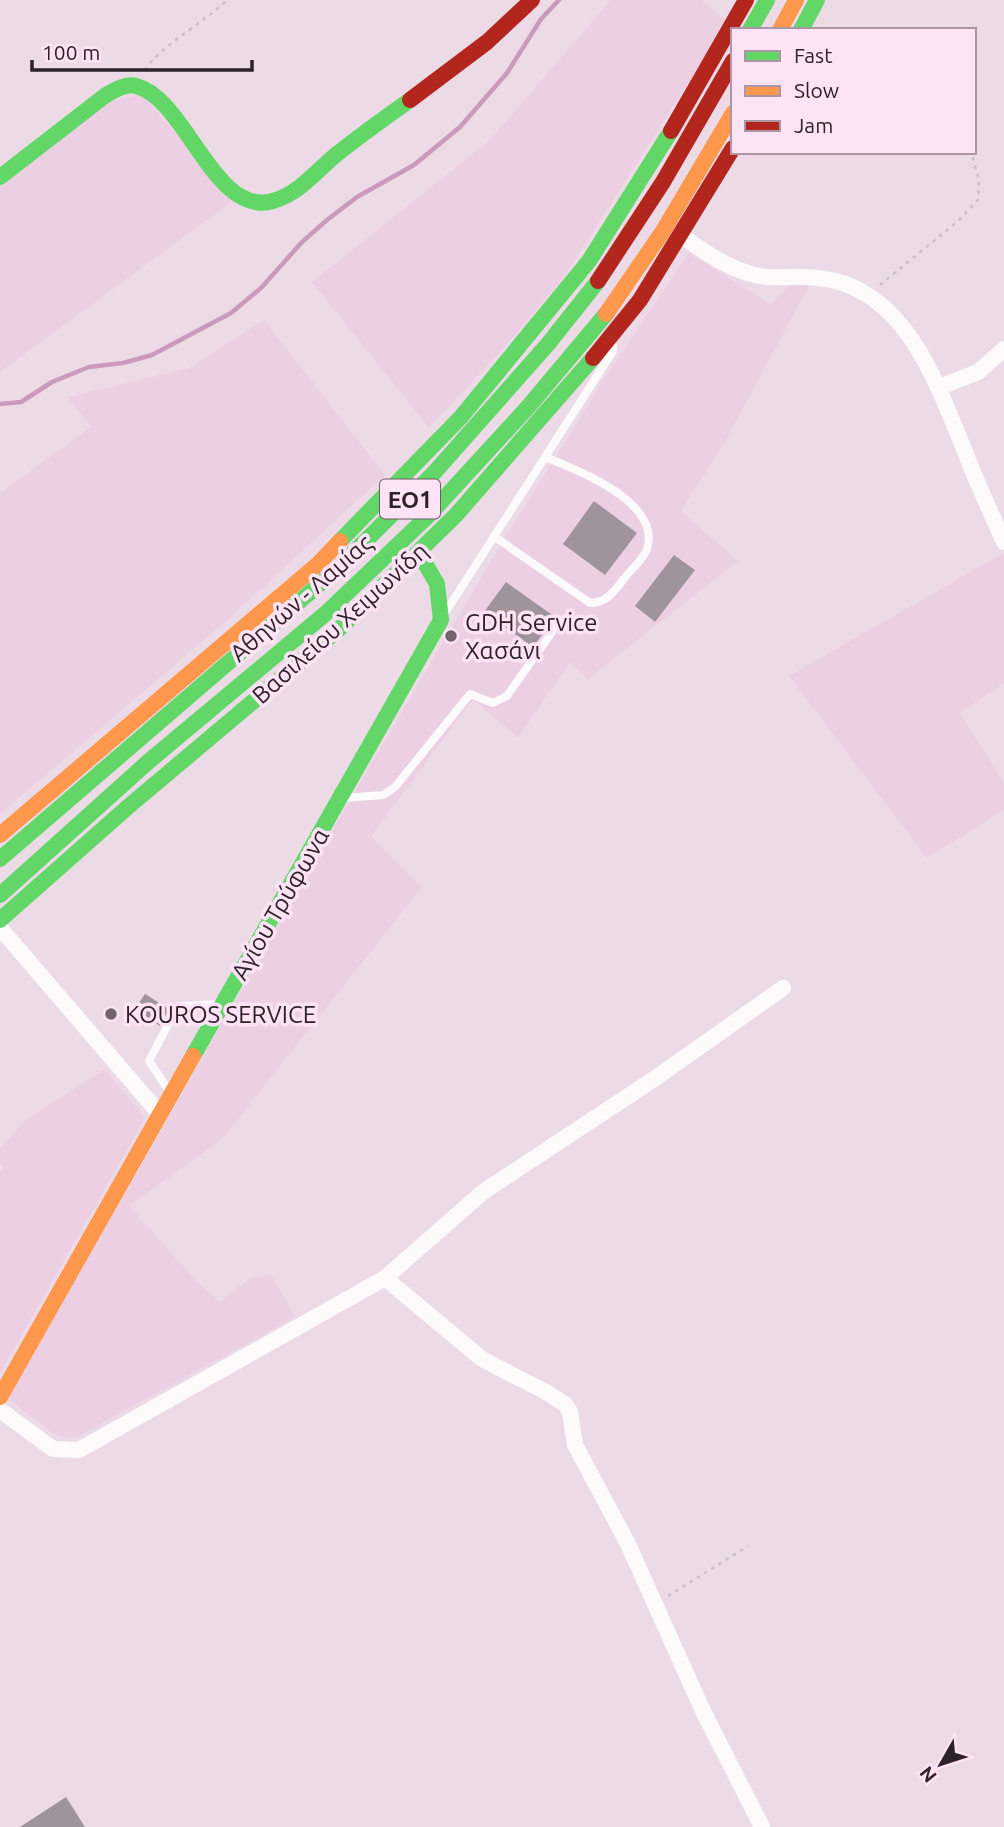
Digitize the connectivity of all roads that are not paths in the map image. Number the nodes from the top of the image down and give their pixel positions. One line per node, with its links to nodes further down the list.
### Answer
1 (532, 0): 12 (street)
2 (746, 0): 24 (street)
3 (767, 0): 6 (street)
4 (796, 0): 7 (street)
5 (817, 0): 8 (street)
6 (751, 28)
7 (781, 28)
8 (802, 28)
9 (731, 64): 25 (street, Αθηνών - Λαμίας / ΕΟ1)
10 (731, 116): 26 (street, Αθηνών - Λαμίας / ΕΟ1)
11 (731, 151): 13 (street, Βασιλείου Χειμωνίδη)
12 (0, 177)
13 (682, 236): 14 (street, Βασιλείου Χειμωνίδη); 16 (street)
14 (612, 336): 17 (lane); 20 (street, Βασιλείου Χειμωνίδη)
15 (1004, 349): 16 (street)
16 (940, 387): 19 (street)
17 (545, 457): 18 (lane); 18 (lane)
18 (495, 537): 21 (lane)
19 (1004, 542)
20 (419, 553): 21 (street); 27 (street, Βασιλείου Χειμωνίδη)
21 (441, 620): 23 (street, Αγίου Τρύφωνα)
22 (559, 622): 23 (lane)
23 (341, 798): 30 (street, Αγίου Τρύφωνα)
24 (0, 835)
25 (0, 859)
26 (0, 895)
27 (0, 920)
28 (0, 928): 32 (street)
29 (783, 988): 33 (street)
30 (222, 1004): 31 (street, Αγίου Τρύφωνα); 31 (lane)
31 (170, 1094): 32 (street, Αγίου Τρύφωνα)
32 (159, 1113): 34 (street, Αγίου Τρύφωνα)
33 (385, 1278): 35 (street); 36 (street)
34 (0, 1397)
35 (0, 1410)
36 (762, 1827)

